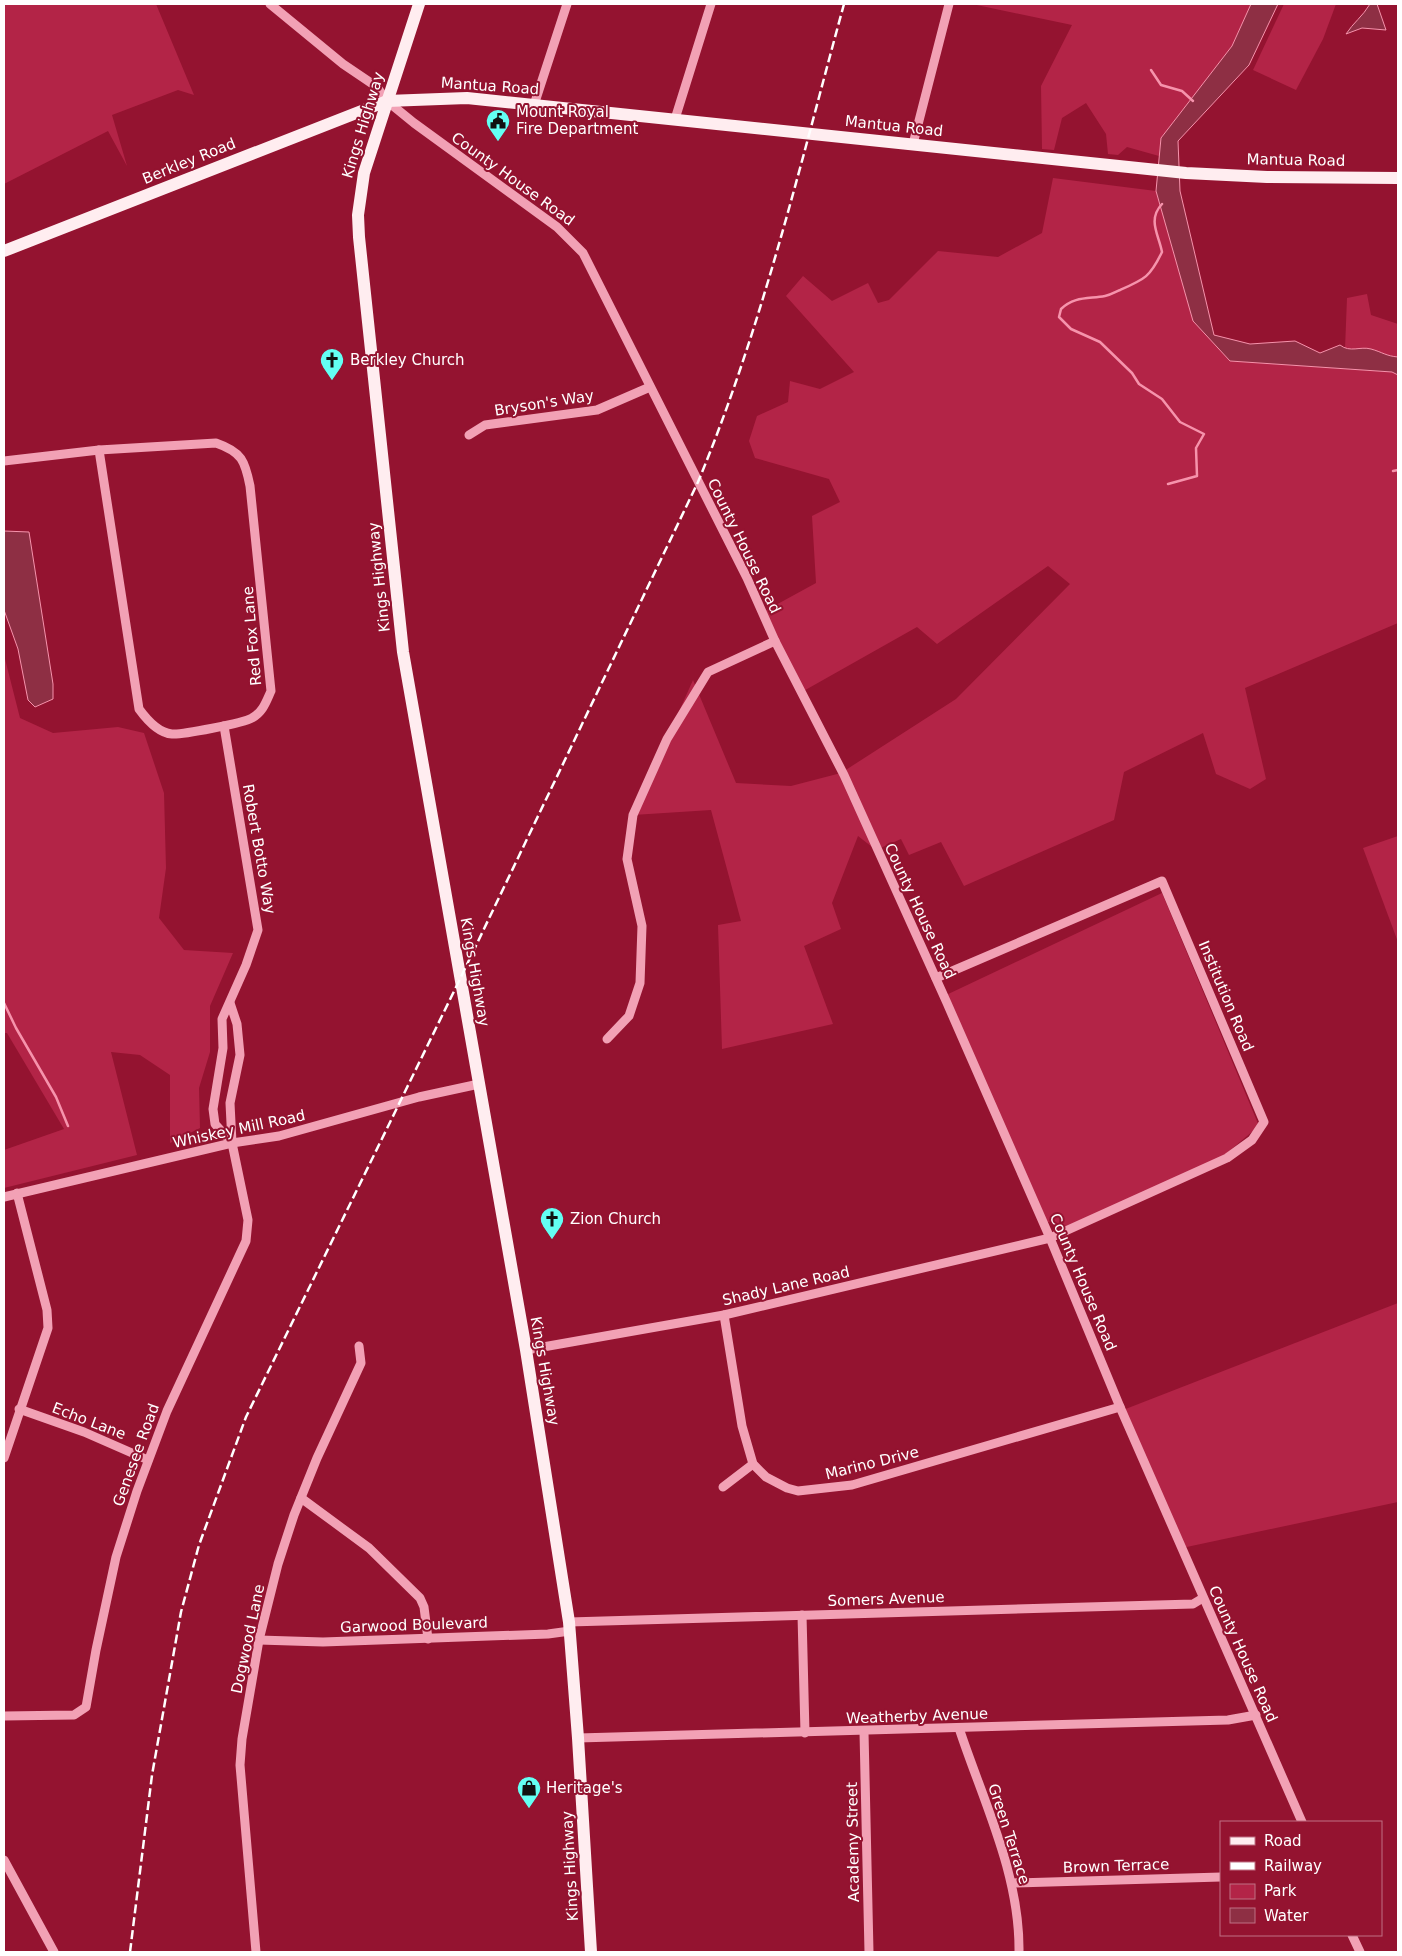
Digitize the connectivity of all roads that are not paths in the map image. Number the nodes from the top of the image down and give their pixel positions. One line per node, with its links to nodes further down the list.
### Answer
1 (270, 4): 6 (street, County House Road)
2 (419, 4): 6 (main road, Kings Highway)
3 (567, 4): 7 (street)
4 (711, 4): 8 (street)
5 (949, 4): 9 (street)
6 (387, 101): 7 (main road, Mantua Road); 11 (main road, Berkley Road); 12 (street, County House Road); 21 (main road, Kings Highway)
7 (534, 105): 8 (main road, Mantua Road)
8 (674, 119): 9 (main road, Mantua Road)
9 (913, 144): 10 (main road, Mantua Road)
10 (1398, 178)
11 (4, 251)
12 (650, 387): 13 (street, Bryson's Way); 16 (street, County House Road)
13 (469, 435)
14 (99, 450): 15 (street, Red Fox Lane); 17 (street, Red Fox Lane); 17 (street, Red Fox Lane)
15 (4, 460)
16 (775, 641): 18 (street, County House Road); 20 (street)
17 (224, 726): 19 (street, Robert Botto Way)
18 (936, 978): 25 (street, County House Road); 25 (street, Institution Road)
19 (230, 1003): 22 (street); 22 (street, Robert Botto Way)
20 (607, 1039)
21 (479, 1084): 22 (street, Whiskey Mill Road); 28 (main road, Kings Highway)
22 (232, 1143): 23 (street, Whiskey Mill Road); 32 (street, Genesee Road)
23 (17, 1193): 24 (street, Whiskey Mill Road); 30 (street)
24 (4, 1197)
25 (1050, 1238): 26 (street, Shady Lane Road); 29 (street, County House Road)
26 (724, 1315): 28 (street, Shady Lane Road); 33 (street)
27 (359, 1346): 35 (street, Dogwood Lane)
28 (526, 1350): 38 (main road, Kings Highway)
29 (1120, 1407): 33 (street, Marino Drive); 36 (street, County House Road)
30 (19, 1409): 31 (street); 32 (street, Echo Lane)
31 (4, 1458)
32 (148, 1460): 42 (street, Genesee Road)
33 (753, 1464): 34 (street)
34 (723, 1487)
35 (300, 1498): 39 (street); 40 (street, Dogwood Lane)
36 (1203, 1598): 37 (street, Somers Avenue); 41 (street, County House Road)
37 (802, 1615): 38 (street, Somers Avenue); 45 (street)
38 (569, 1627): 39 (street, Garwood Boulevard); 46 (main road, Kings Highway)
39 (428, 1639): 40 (street, Garwood Boulevard)
40 (259, 1640): 53 (street, Dogwood Lane)
41 (1256, 1715): 43 (street, Weatherby Avenue); 47 (street, County House Road)
42 (4, 1716)
43 (959, 1728): 44 (street, Weatherby Avenue); 50 (street, Green Terrace)
44 (864, 1732): 45 (street, Weatherby Avenue); 55 (street, Academy Street)
45 (805, 1733): 46 (street, Weatherby Avenue)
46 (578, 1738): 54 (main road, Kings Highway)
47 (1302, 1821)
48 (4, 1860): 52 (street)
49 (1220, 1877): 50 (street, Brown Terrace)
50 (1012, 1883): 56 (street, Green Terrace)
51 (1352, 1936): 57 (street)
52 (54, 1952)
53 (256, 1952)
54 (591, 1952)
55 (869, 1952)
56 (1019, 1952)
57 (1360, 1952)

